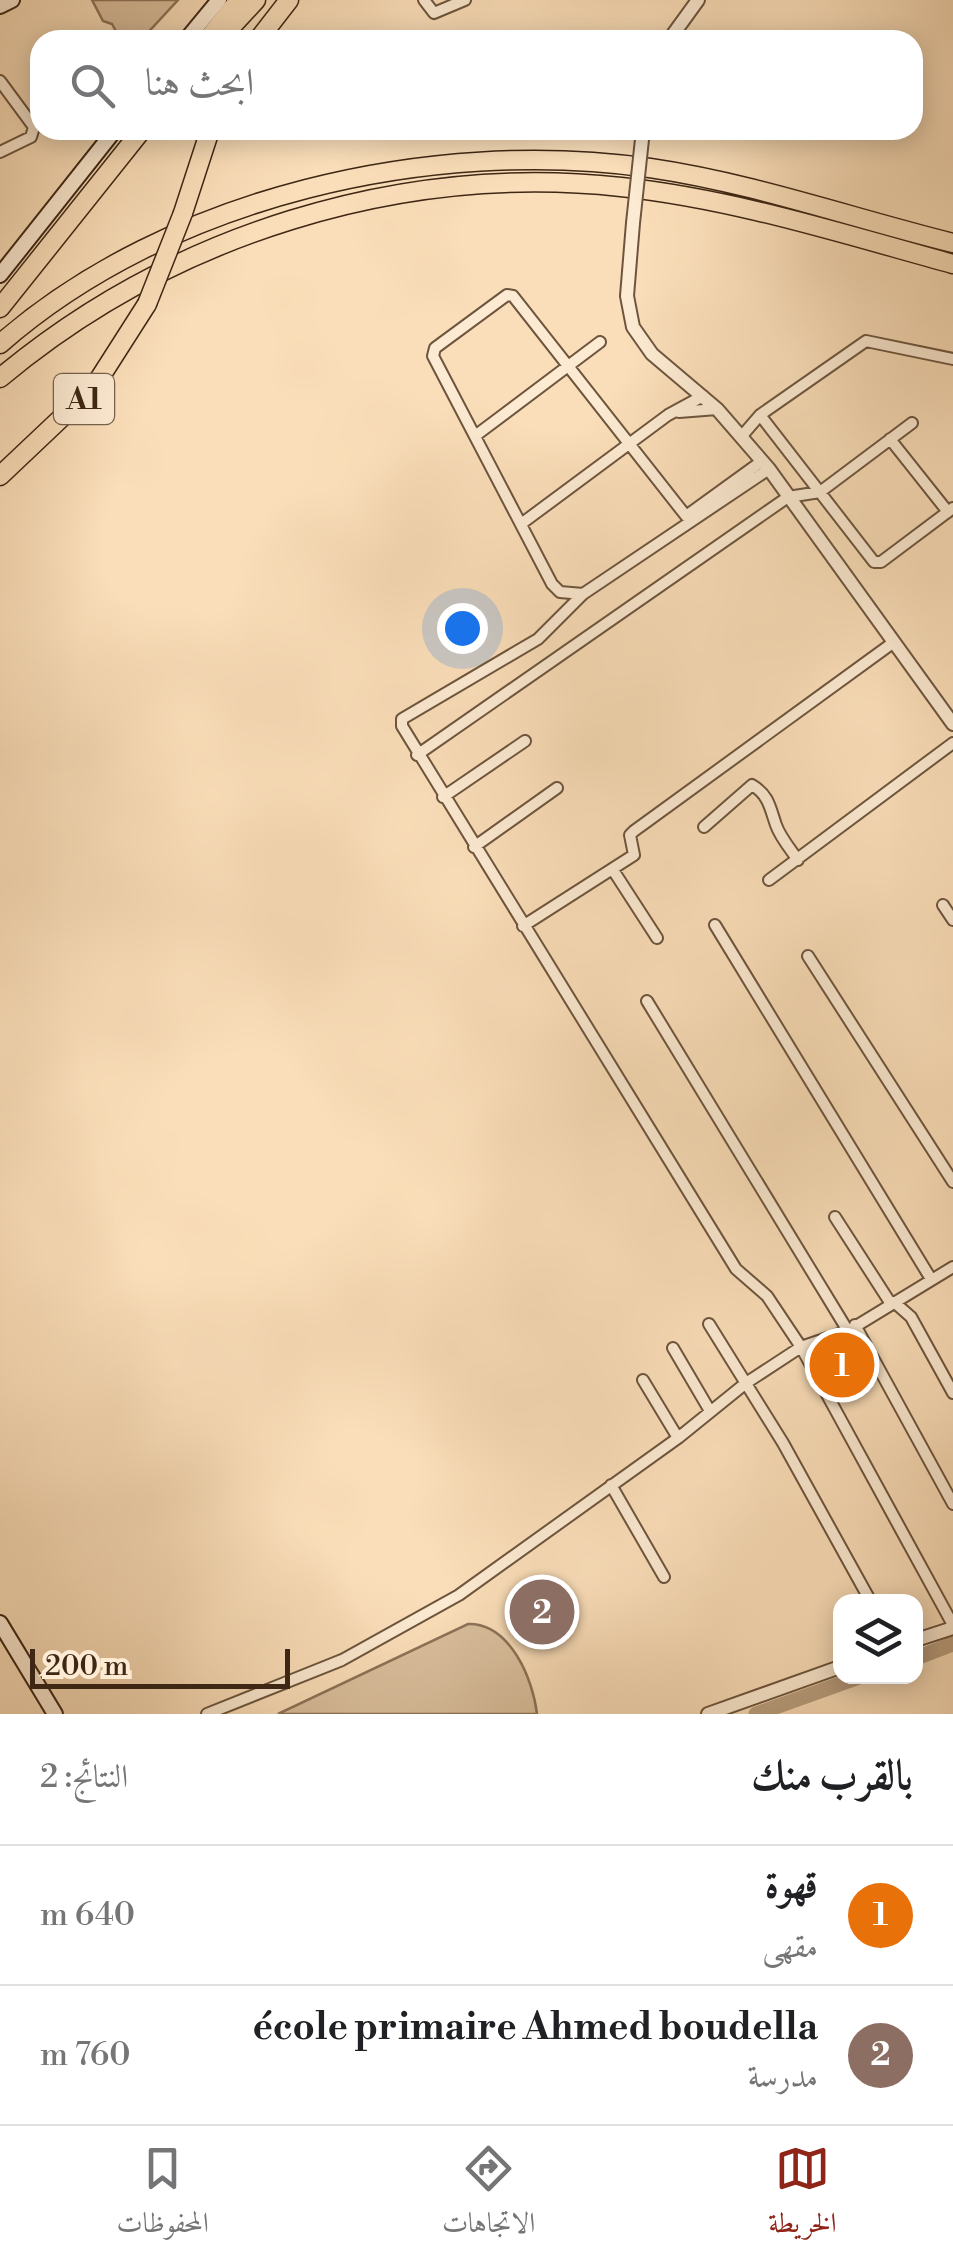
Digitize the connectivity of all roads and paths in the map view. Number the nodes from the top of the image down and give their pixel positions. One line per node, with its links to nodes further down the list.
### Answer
1 (11, 0): 9 (main road)
2 (219, 0): 10 (main road)
3 (239, 0): 11 (highway)
4 (256, 0): 12 (highway)
5 (288, 0): 13 (highway)
6 (424, 0): 7 (street)
7 (465, 0)
8 (698, 0): 14 (street)
9 (0, 6)
10 (194, 30)
11 (214, 30)
12 (228, 30)
13 (266, 30)
14 (676, 30)
15 (0, 81): 16 (street)
16 (30, 116)
17 (30, 137): 22 (street)
18 (107, 140): 25 (main road)
19 (134, 140): 26 (highway)
20 (207, 140): 42 (highway, A1, bridge)
21 (642, 140): 32 (street, bridge)
22 (0, 152)
23 (953, 243): 28 (highway)
24 (953, 264): 31 (highway)
25 (0, 275)
26 (0, 308)
27 (600, 342): 30 (street)
28 (0, 344)
29 (953, 359): 35 (street)
30 (569, 365): 37 (street); 37 (street); 40 (street)
31 (0, 378)
32 (703, 396): 33 (street); 34 (street)
33 (717, 409): 34 (street); 38 (street)
34 (673, 413): 40 (street)
35 (760, 415): 38 (street); 43 (street)
36 (912, 423): 39 (street)
37 (475, 436): 46 (street)
38 (741, 437): 41 (street)
39 (890, 439): 43 (street); 45 (street)
40 (627, 446): 41 (street); 46 (street)
41 (765, 465): 44 (street); 47 (street)
42 (0, 476)
43 (820, 492): 44 (street); 45 (street)
44 (788, 498): 48 (street); 52 (street)
45 (950, 510)
46 (521, 524): 47 (street)
47 (583, 594): 52 (street)
48 (894, 642): 49 (street); 58 (street)
49 (953, 724)
50 (525, 741): 54 (street)
51 (953, 743): 57 (street)
52 (417, 755): 54 (street)
53 (558, 788): 56 (street)
54 (443, 796): 56 (street)
55 (704, 827): 57 (street)
56 (474, 847): 62 (street)
57 (798, 860): 59 (street)
58 (613, 870): 62 (street); 64 (street)
59 (769, 880)
60 (943, 906): 61 (street)
61 (953, 920)
62 (523, 926): 74 (street)
63 (715, 926): 70 (street)
64 (657, 938)
65 (808, 956): 67 (street)
66 (647, 1001): 73 (street)
67 (953, 1182)
68 (835, 1217): 71 (street)
69 (953, 1266): 70 (street)
70 (931, 1280): 71 (street)
71 (892, 1303): 73 (street); 78 (street)
72 (710, 1324): 77 (street)
73 (851, 1328): 74 (street); 82 (street)
74 (801, 1347): 77 (street); 86 (street)
75 (672, 1348): 79 (street)
76 (643, 1380): 80 (street)
77 (746, 1383): 79 (street); 84 (street)
78 (953, 1393)
79 (710, 1411): 80 (street)
80 (678, 1438): 81 (street)
81 (611, 1485): 83 (street); 90 (street)
82 (953, 1504)
83 (664, 1577)
84 (866, 1594)
85 (0, 1623): 89 (main road)
86 (953, 1626): 87 (street)
87 (923, 1637)
88 (833, 1669): 91 (street)
89 (55, 1714)
90 (208, 1714)
91 (708, 1714)

